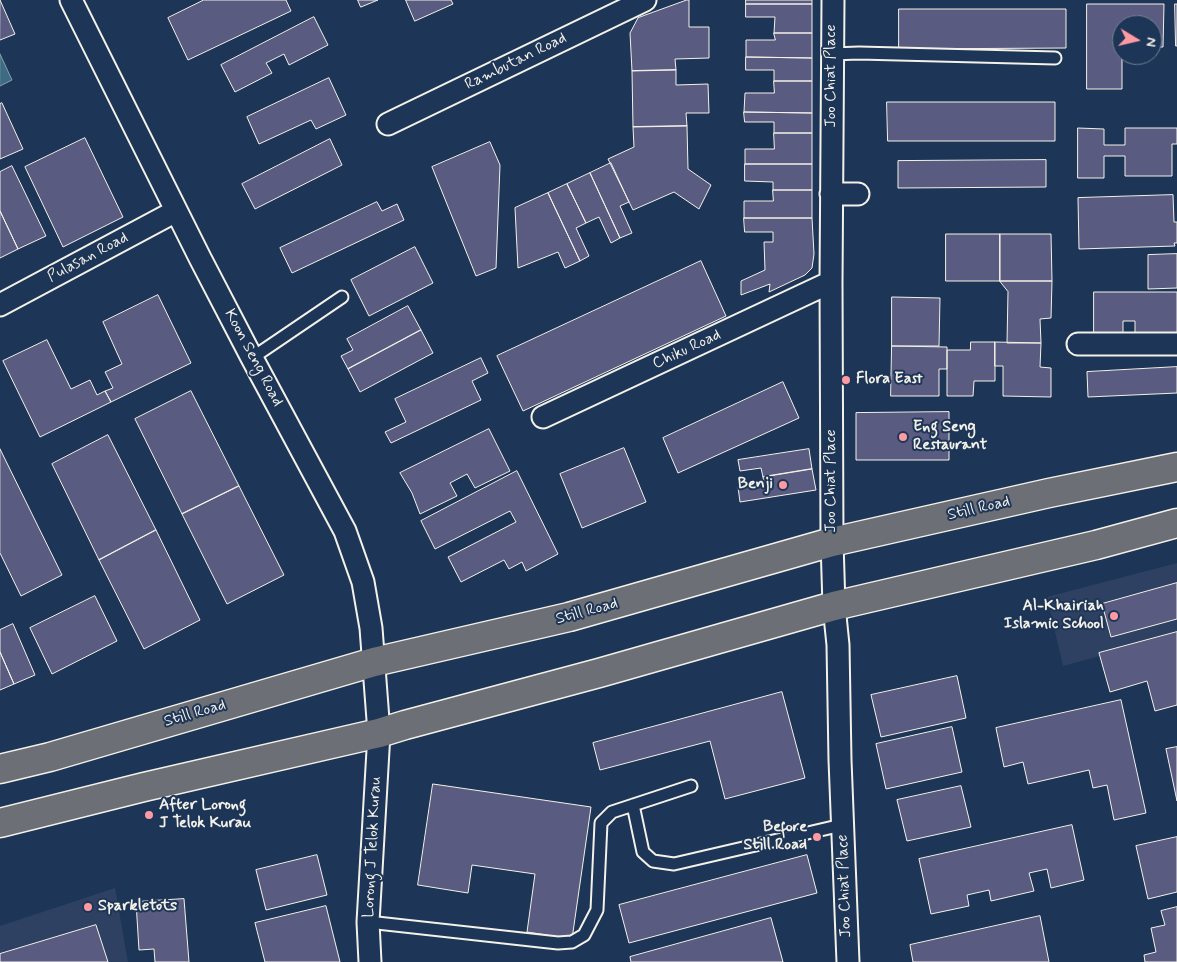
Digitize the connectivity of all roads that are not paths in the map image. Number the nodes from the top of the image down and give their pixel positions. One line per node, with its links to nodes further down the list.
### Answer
1 (71, 0): 9 (street, Koon Seng Road)
2 (644, 0): 6 (street, Rambutan Road)
3 (833, 0): 4 (street, Joo Chiat Place)
4 (832, 54): 5 (lane); 7 (street, Joo Chiat Place)
5 (1055, 58)
6 (388, 124)
7 (831, 194): 8 (street); 10 (street, Joo Chiat Place)
8 (858, 194)
9 (176, 211): 12 (street, Pulasan Road); 15 (street, Koon Seng Road)
10 (831, 282): 16 (street, Chiku Road); 19 (street, Joo Chiat Place)
11 (342, 297): 15 (lane)
12 (0, 305)
13 (1078, 344): 14 (street)
14 (1177, 344)
15 (252, 358): 21 (street, Koon Seng Road)
16 (543, 417)
17 (1177, 467): 19 (highway, Still Road)
18 (1177, 523): 20 (highway)
19 (832, 542): 20 (street, Joo Chiat Place); 21 (highway, Still Road)
20 (834, 606): 22 (highway); 27 (street, Joo Chiat Place)
21 (374, 662): 22 (street, Koon Seng Road); 23 (highway, Still Road)
22 (379, 733): 26 (highway); 28 (street, Lorong J Telok Kurau)
23 (0, 769)
24 (691, 786): 25 (lane)
25 (633, 805): 27 (lane); 28 (lane)
26 (0, 823)
27 (842, 825): 30 (street, Joo Chiat Place)
28 (368, 922): 29 (street, Lorong J Telok Kurau)
29 (370, 962)
30 (848, 962)

